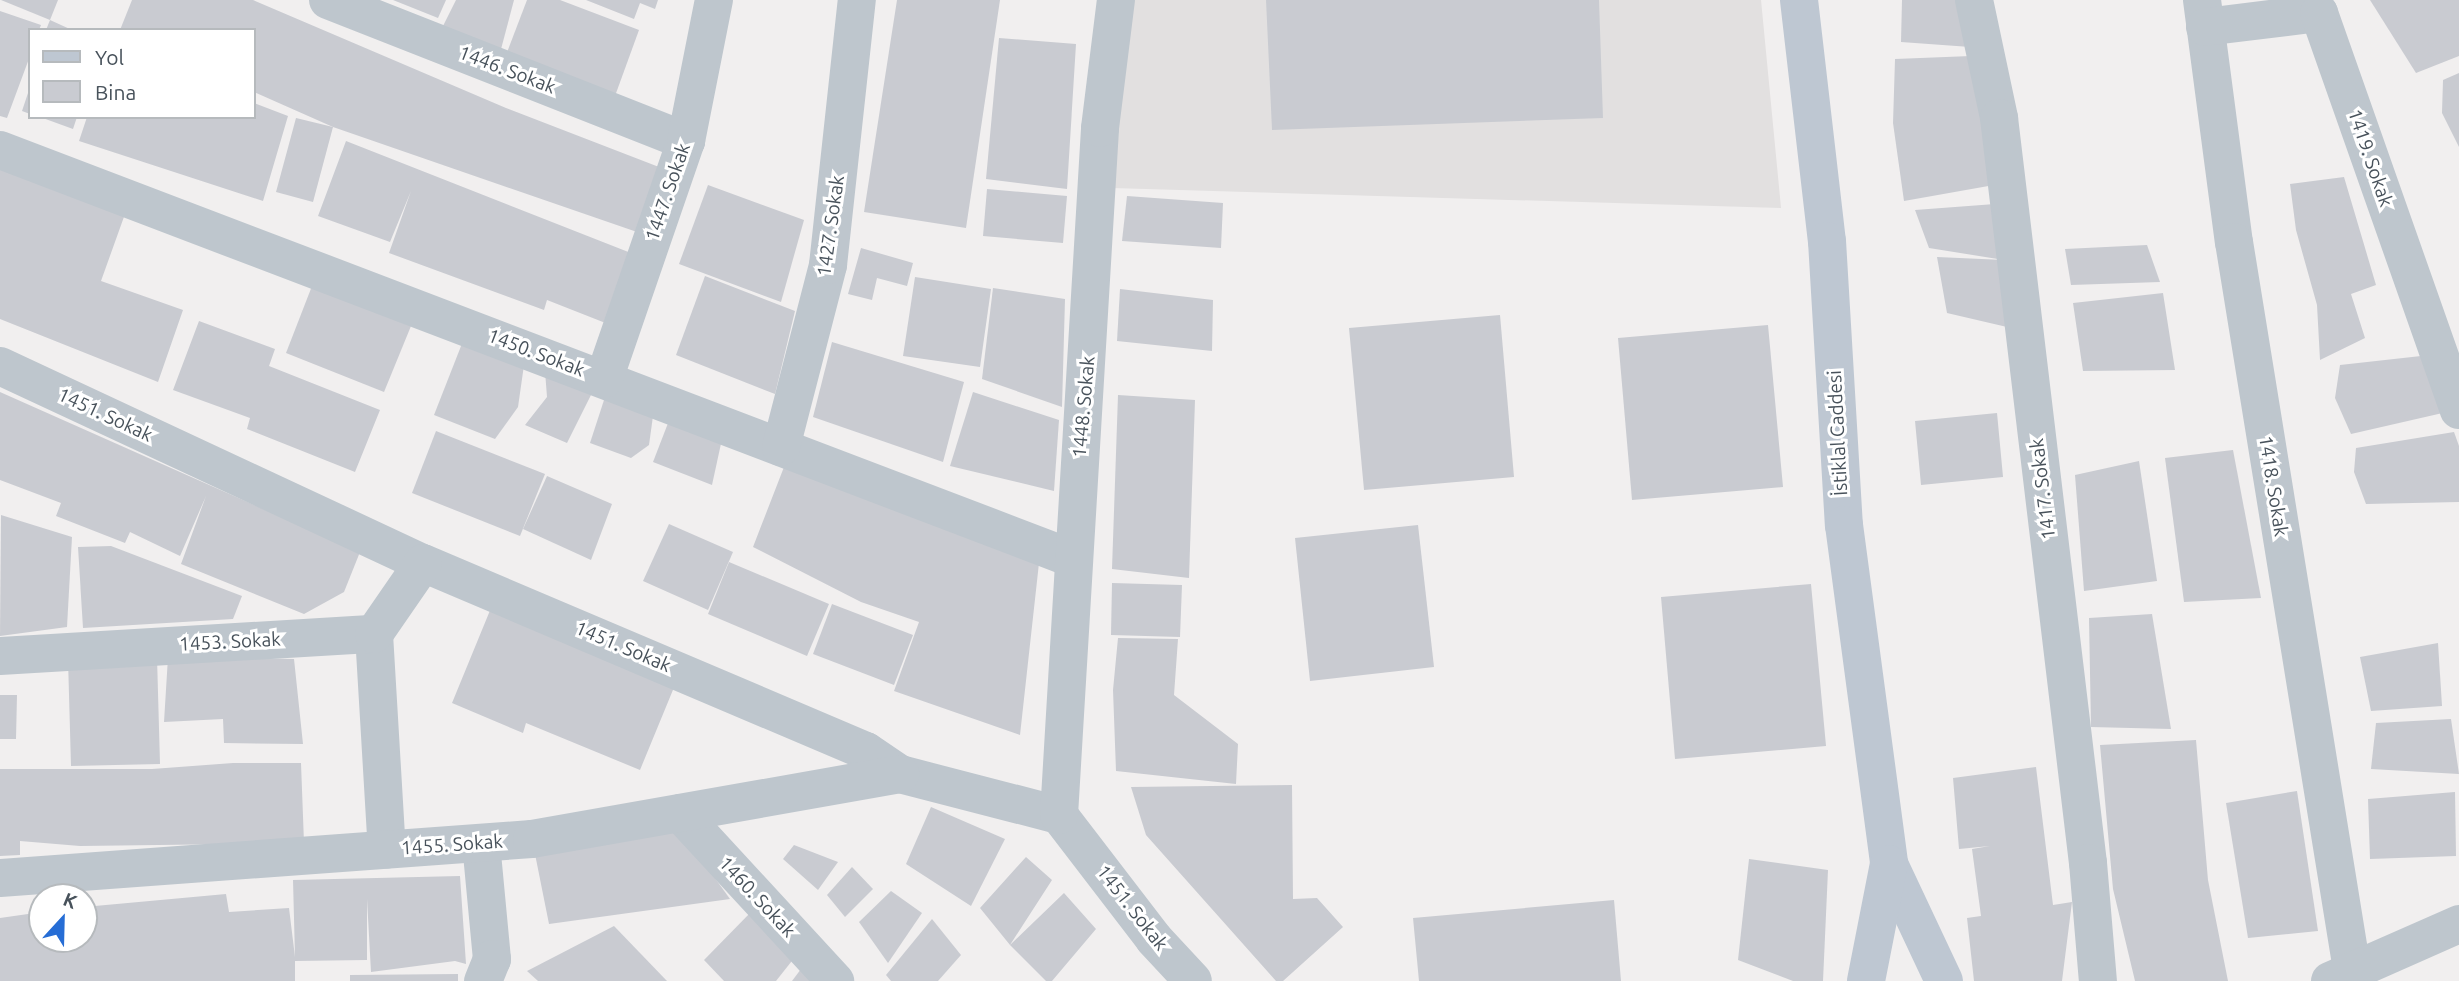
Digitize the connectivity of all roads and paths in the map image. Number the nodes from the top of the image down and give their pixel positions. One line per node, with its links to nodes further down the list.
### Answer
1 (328, 0): 8 (street, 1446. Sokak)
2 (714, 0): 8 (street, 1447. Sokak)
3 (857, 0): 13 (street, 1427. Sokak)
4 (1116, 0): 14 (street, 1448. Sokak)
5 (1799, 0): 23 (street, İstiklal Caddesi)
6 (1974, 0): 32 (street, 1417. Sokak)
7 (2204, 14): 12 (street, 1419. Sokak); 27 (street, 1418. Sokak)
8 (686, 141): 11 (street, 1447. Sokak)
9 (0, 150): 11 (street, 1450. Sokak)
10 (0, 366): 15 (street, 1451. Sokak)
11 (604, 379): 13 (street, 1450. Sokak)
12 (2459, 410)
13 (781, 447): 14 (street, 1450. Sokak)
14 (1071, 558): 20 (street, 1448. Sokak)
15 (424, 563): 16 (street); 18 (street, 1451. Sokak)
16 (374, 634): 17 (street, 1453. Sokak); 22 (street)
17 (0, 656)
18 (900, 774): 19 (street, 1455. Sokak); 20 (street, 1451. Sokak)
19 (680, 813): 21 (street, 1455. Sokak); 28 (street, 1460. Sokak)
20 (1059, 815): 29 (street, 1451. Sokak)
21 (481, 843): 22 (street, 1455. Sokak); 26 (street)
22 (387, 850): 24 (street, 1455. Sokak)
23 (1889, 864): 30 (street, İstiklal Caddesi); 31 (street, İstiklal Caddesi)
24 (0, 878)
25 (2459, 924): 27 (street)
26 (496, 974)
27 (2340, 976)
28 (835, 981)
29 (1193, 981)
30 (1866, 981)
31 (1944, 981)
32 (2098, 981)

